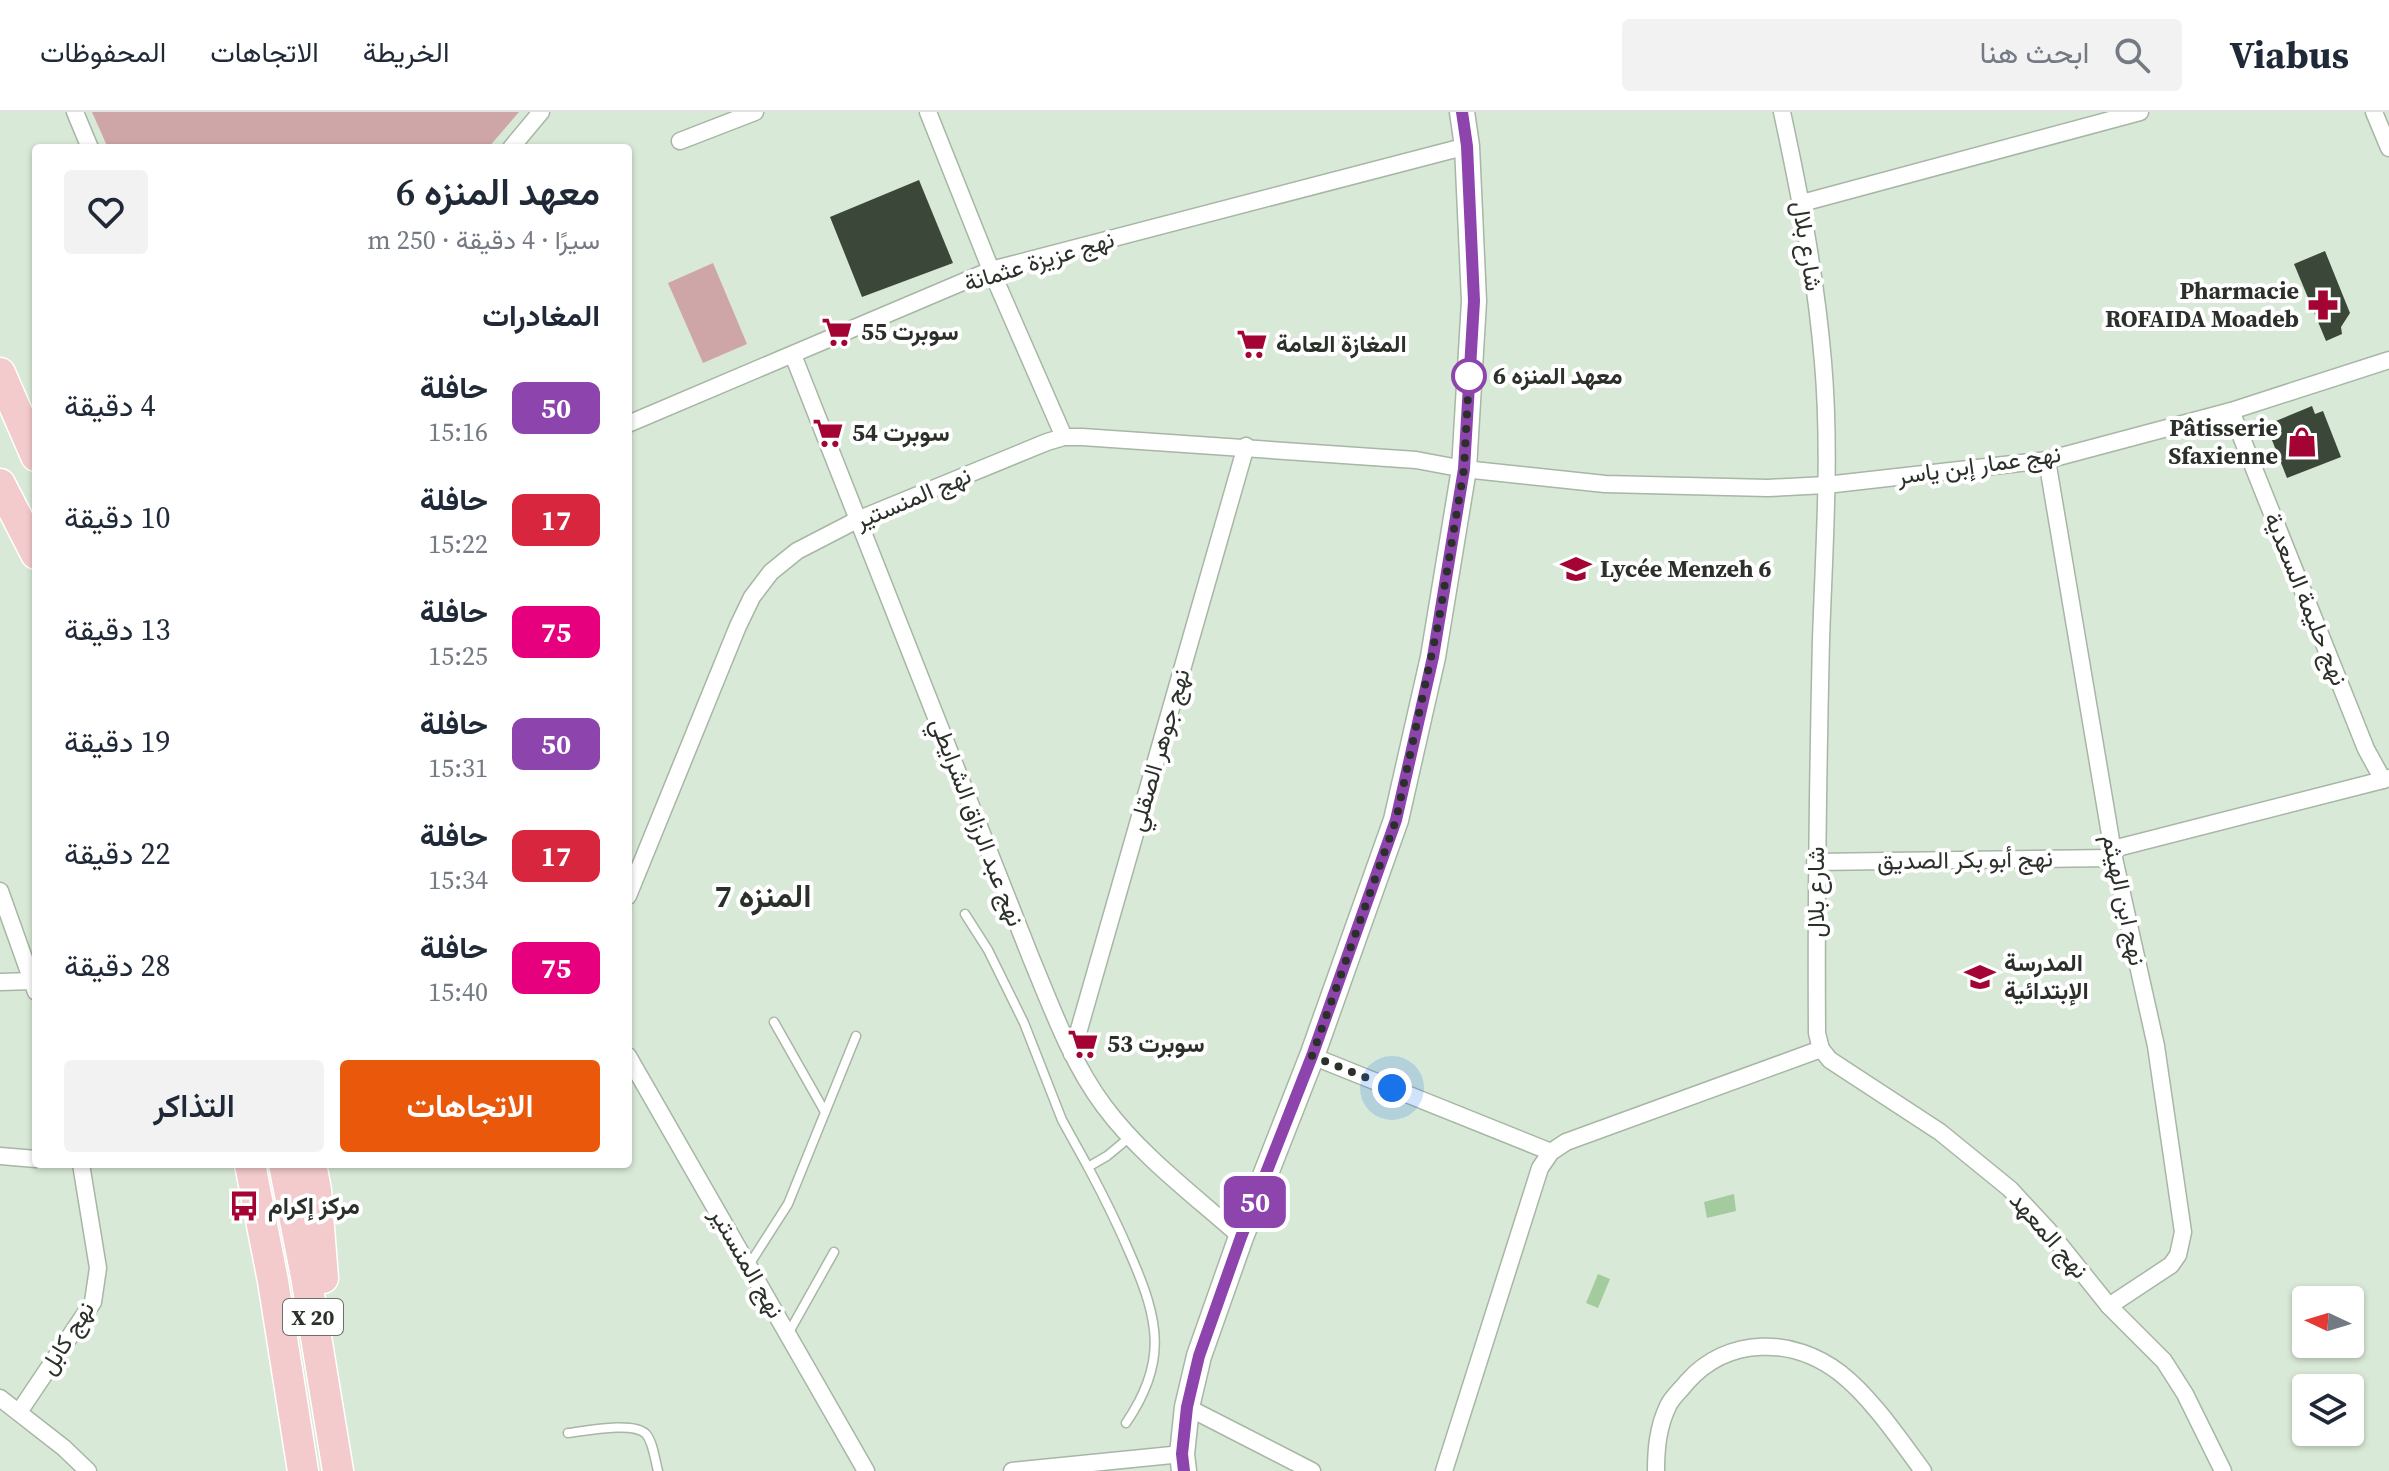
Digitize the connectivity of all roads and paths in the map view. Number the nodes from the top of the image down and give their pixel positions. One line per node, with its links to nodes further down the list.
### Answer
1 (75, 112): 10 (street)
2 (541, 112): 11 (street)
3 (755, 112): 9 (street)
4 (928, 112): 15 (street)
5 (1462, 112): 12 (main road)
6 (1782, 112): 14 (street, شارع بلال)
7 (2140, 112): 14 (street)
8 (2374, 112): 13 (street)
9 (680, 141)
10 (88, 144)
11 (514, 144)
12 (1467, 146): 15 (street, نهج عزيزة عثمانة); 26 (main road)
13 (2389, 148)
14 (1802, 203): 29 (street, شارع بلال)
15 (991, 270): 16 (street, نهج عزيزة عثمانة); 22 (street)
16 (793, 355): 21 (street, نهج عزيزة عثمانة); 31 (street, نهج عبد الرزاق الشرايطي)
17 (2389, 360): 19 (street, نهج عمار إبن ياسر)
18 (0, 373): 24 (highway)
19 (2231, 411): 25 (street, نهج عمار إبن ياسر); 34 (street, نهج حليمة السعدية)
20 (0, 416): 27 (highway)
21 (632, 422)
22 (1064, 437): 23 (street, نهج المنستير); 31 (street, نهج المنستير)
23 (1246, 446): 26 (street, نهج المنستير); 46 (street, نهج جوهر الصقلي)
24 (32, 447)
25 (2047, 460): 29 (street, نهج عمار إبن ياسر); 35 (street, نهج ابن الهيثم)
26 (1464, 469): 29 (street, نهج عمار إبن ياسر); 47 (main road)
27 (32, 475)
28 (0, 484): 32 (highway)
29 (1826, 485): 36 (street, شارع بلال)
30 (0, 503): 33 (highway)
31 (857, 520): 37 (street, نهج المنستير); 46 (street, نهج عبد الرزاق الشرايطي)
32 (32, 548)
33 (32, 550)
34 (2386, 779): 35 (street, نهج أبو بكر الصديق)
35 (2114, 853): 36 (street, نهج أبو بكر الصديق); 62 (street, نهج ابن الهيثم)
36 (1815, 862): 45 (street, شارع بلال)
37 (632, 886)
38 (0, 891): 40 (street)
39 (965, 914): 54 (lane)
40 (32, 979)
41 (0, 982): 42 (street)
42 (32, 987)
43 (774, 1022): 49 (lane)
44 (856, 1036): 49 (lane)
45 (1821, 1049): 51 (street); 62 (street, نهج المعهد)
46 (1072, 1054): 50 (street, نهج عبد الرزاق الشرايطي)
47 (1312, 1056): 51 (street); 59 (main road)
48 (632, 1063): 61 (street, نهج المنستير)
49 (825, 1112): 61 (lane)
50 (1131, 1136): 54 (lane); 59 (street, نهج عبد الرزاق الشرايطي)
51 (1551, 1152): 77 (street)
52 (0, 1156): 53 (street)
53 (32, 1159)
54 (1088, 1167): 67 (lane)
55 (82, 1168): 66 (street, نهج كابل)
56 (251, 1168): 71 (highway, X 20)
57 (285, 1168): 72 (highway, X 20)
58 (318, 1174): 72 (highway)
59 (1241, 1237): 65 (main road)
60 (834, 1252): 63 (lane)
61 (748, 1266): 63 (street, نهج المنستير)
62 (2109, 1306): 80 (street, نهج المعهد)
63 (788, 1335): 74 (street, نهج المنستير)
64 (0, 1398): 66 (street)
65 (1187, 1407): 69 (main road); 76 (street)
66 (19, 1412): 70 (street)
67 (1126, 1423)
68 (568, 1433): 73 (lane)
69 (1183, 1463): 75 (street)
70 (88, 1471)
71 (303, 1471)
72 (338, 1471)
73 (658, 1471)
74 (866, 1471)
75 (1012, 1471)
76 (1312, 1471)
77 (1444, 1471)
78 (1656, 1471): 79 (street)
79 (1923, 1471)
80 (2223, 1471)

